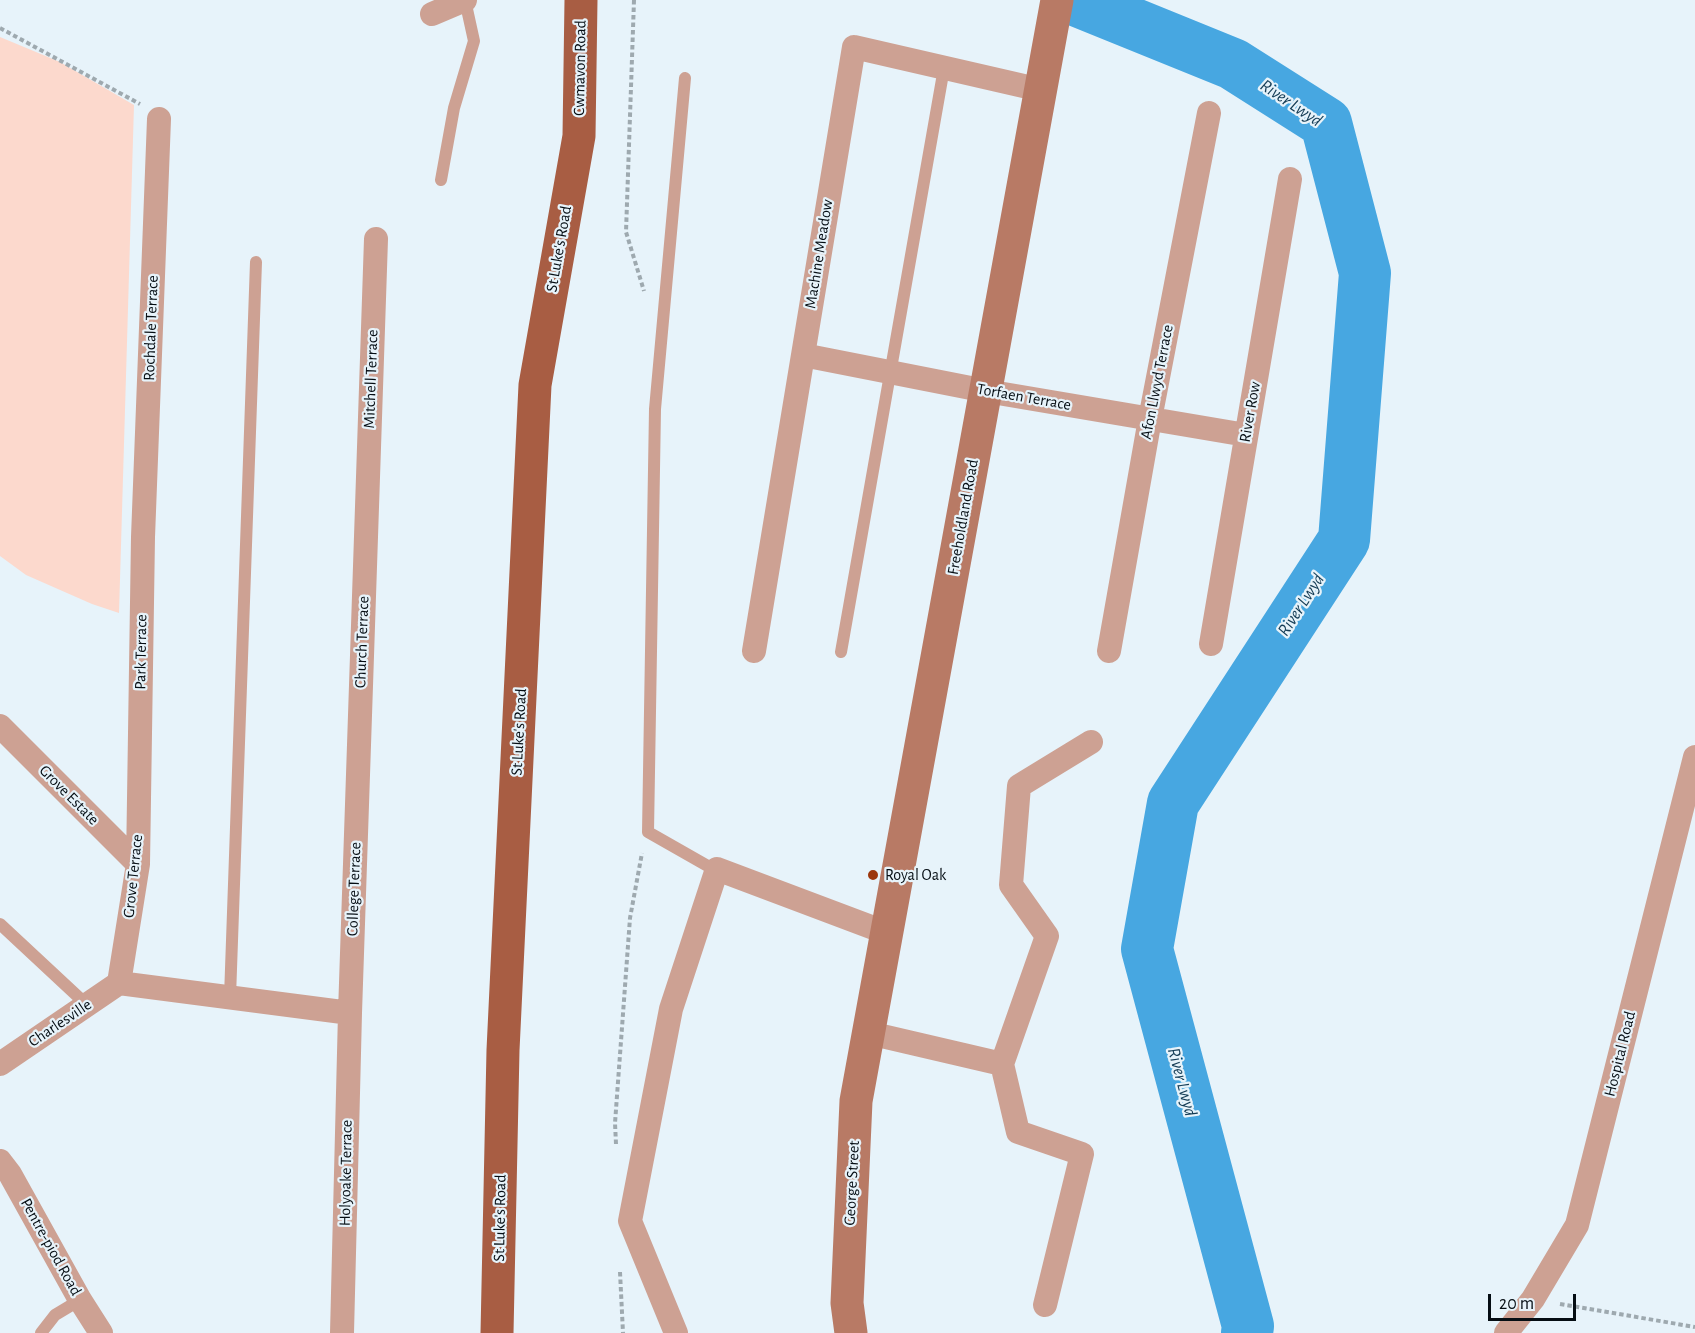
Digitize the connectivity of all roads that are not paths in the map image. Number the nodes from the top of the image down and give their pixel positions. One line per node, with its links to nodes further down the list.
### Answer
1 (465, 0): 4 (street); 12 (lane)
2 (581, 0): 10 (main road, Cwmavon Road)
3 (1055, 8): 7 (main road, Freeholdland Road)
4 (432, 14)
5 (944, 68): 7 (street, Machine Meadow); 15 (street, Machine Meadow); 16 (lane)
6 (685, 78): 32 (lane)
7 (1041, 90): 17 (main road, Freeholdland Road)
8 (1209, 113): 18 (street, Afon Llwyd Terrace)
9 (159, 119): 21 (street, Rochdale Terrace)
10 (579, 136): 48 (main road, St Luke's Road)
11 (1290, 179): 19 (street, River Row)
12 (441, 180)
13 (376, 239): 20 (street, Mitchell Terrace)
14 (256, 262): 36 (lane)
15 (803, 355): 16 (street, Torfaen Terrace); 23 (street, Machine Meadow)
16 (890, 372): 17 (street, Torfaen Terrace); 25 (lane)
17 (986, 391): 18 (street, Torfaen Terrace); 34 (main road, Freeholdland Road)
18 (1150, 419): 19 (street, Torfaen Terrace); 24 (street, Afon Llwyd Terrace)
19 (1246, 435): 22 (street, River Row)
20 (366, 519): 29 (street, Church Terrace)
21 (142, 537): 30 (street, Park Terrace)
22 (1210, 644)
23 (754, 651)
24 (1109, 651)
25 (841, 652)
26 (0, 726): 31 (street, Grove Estate)
27 (1091, 742): 41 (street)
28 (1695, 757): 51 (street, Hospital Road)
29 (358, 765): 38 (street, College Terrace)
30 (139, 768): 31 (street, Grove Terrace)
31 (138, 864): 35 (street, Grove Terrace)
32 (717, 869): 34 (street); 49 (street)
33 (0, 924): 37 (lane)
34 (887, 933): 39 (main road, Freeholdland Road)
35 (119, 983): 36 (street); 37 (street, Charlesville)
36 (230, 997): 38 (street)
37 (87, 1005): 40 (street, Charlesville)
38 (350, 1013): 47 (street, Holyoake Terrace)
39 (869, 1033): 41 (street); 50 (main road, George Street)
40 (0, 1064)
41 (1002, 1064): 44 (street)
42 (3, 1172): 43 (street, Pentre-piod Road)
43 (80, 1300): 45 (lane); 46 (street, Pentre-piod Road)
44 (1045, 1305)
45 (41, 1333)
46 (101, 1333)
47 (342, 1333)
48 (497, 1333)
49 (676, 1333)
50 (851, 1333)
51 (1506, 1333)

